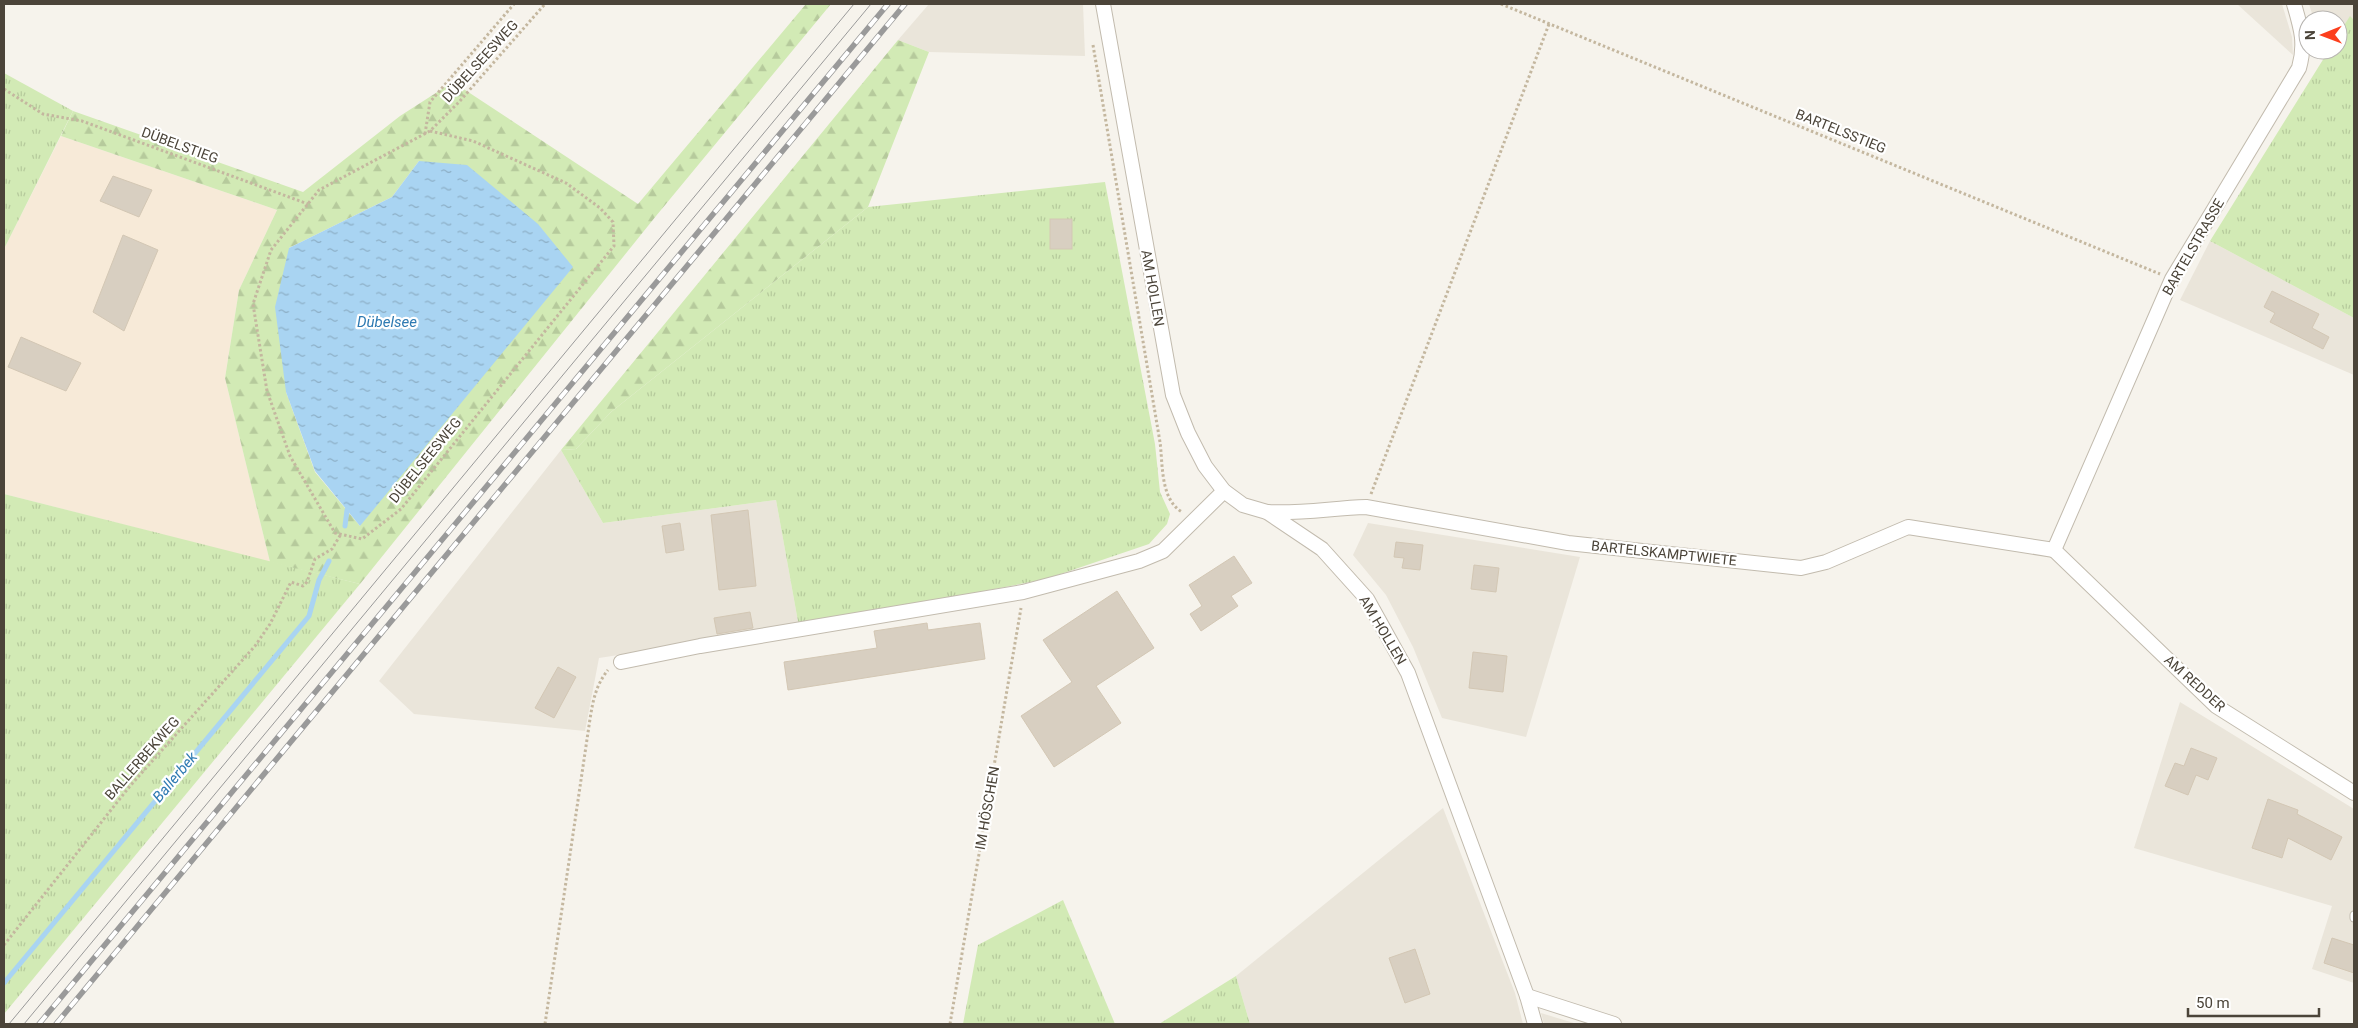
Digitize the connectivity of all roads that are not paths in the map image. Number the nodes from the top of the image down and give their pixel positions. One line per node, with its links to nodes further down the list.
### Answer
1 (1103, 4): 3 (street, AM HOLLEN)
2 (2294, 4): 5 (street, BARTELSTRASSE)
3 (1224, 491): 4 (street, AM HOLLEN); 6 (street)
4 (1267, 512): 5 (street, BARTELSKAMPTWIETE); 8 (street, AM HOLLEN)
5 (2054, 550): 7 (street, AM REDDER)
6 (620, 662)
7 (2354, 793)
8 (1527, 996): 9 (street, AM HOLLEN); 10 (street)
9 (1535, 1024)
10 (1614, 1024)

